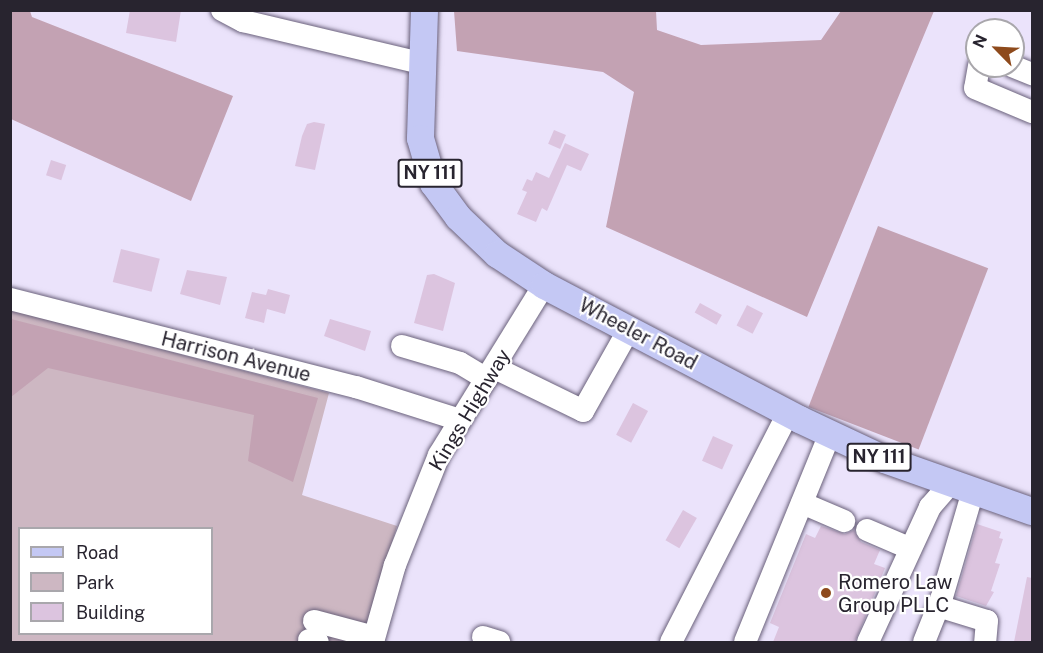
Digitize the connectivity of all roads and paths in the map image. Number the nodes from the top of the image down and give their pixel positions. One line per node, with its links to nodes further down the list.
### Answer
1 (222, 10): 3 (street)
2 (424, 10): 3 (main road, Wheeler Road / NY 111)
3 (420, 63): 6 (main road, Wheeler Road / NY 111)
4 (977, 78): 5 (street)
5 (1032, 112)
6 (544, 285): 8 (main road, Wheeler Road / NY 111); 10 (street, Kings Highway)
7 (10, 299): 12 (street, Harrison Avenue)
8 (629, 329): 10 (street); 11 (main road, Wheeler Road / NY 111)
9 (402, 346): 10 (street)
10 (491, 373): 12 (street, Kings Highway)
11 (788, 413): 13 (main road, Wheeler Road / NY 111); 23 (street)
12 (460, 420): 22 (street, Kings Highway)
13 (830, 434): 14 (main road, Wheeler Road / NY 111); 15 (street)
14 (962, 487): 16 (main road, Wheeler Road / NY 111); 19 (street); 20 (street)
15 (802, 503): 17 (street); 24 (street)
16 (1032, 511)
17 (844, 520)
18 (867, 530): 19 (street)
19 (909, 548): 25 (street)
20 (938, 606): 26 (street); 27 (street)
21 (314, 634): 22 (street)
22 (374, 640)
23 (671, 642)
24 (745, 642)
25 (868, 642)
26 (924, 642)
27 (985, 642)

